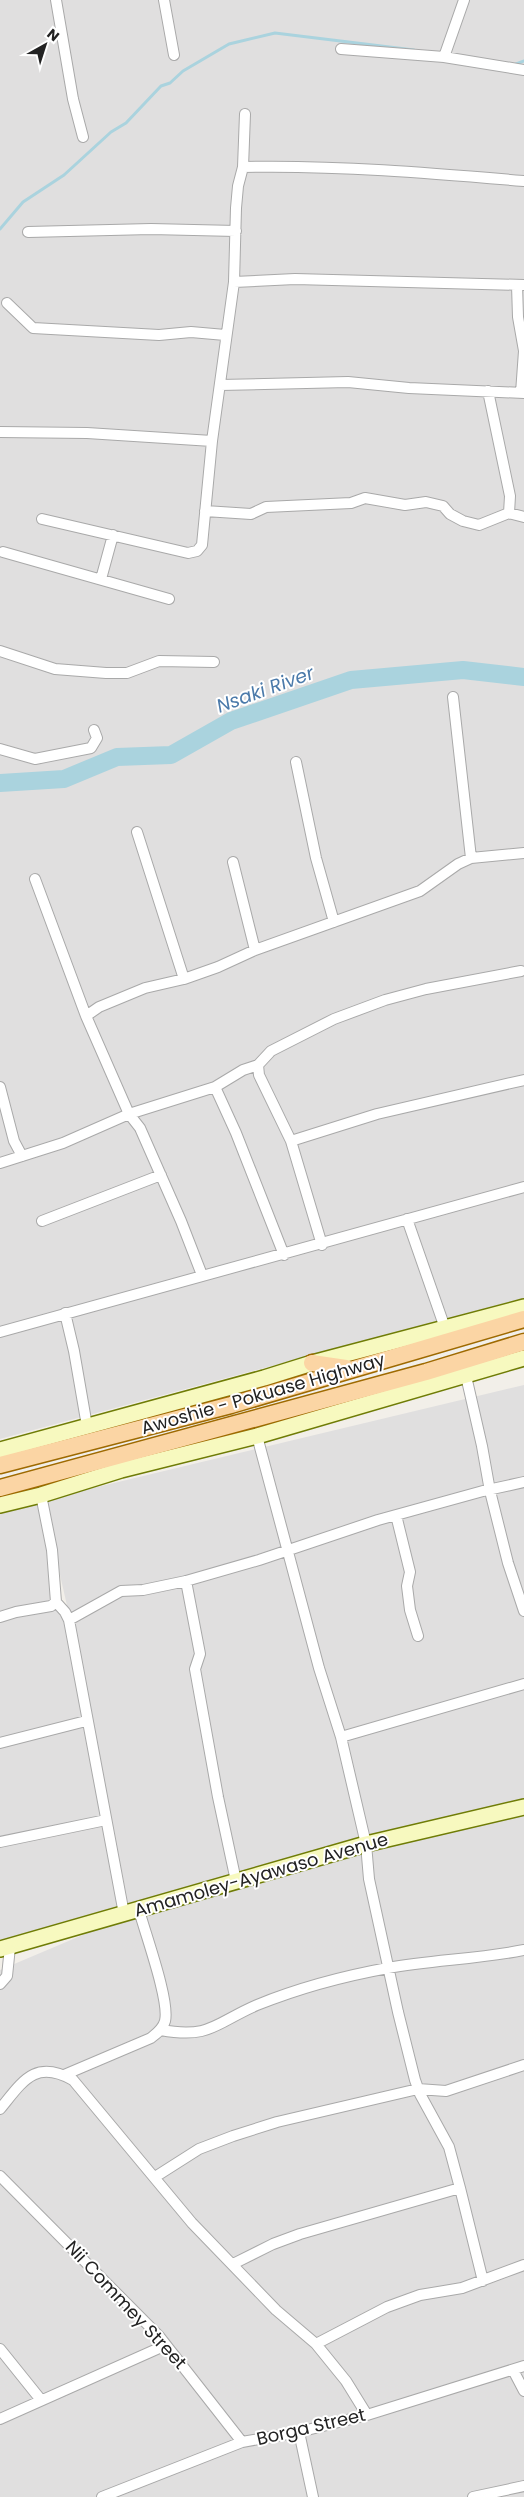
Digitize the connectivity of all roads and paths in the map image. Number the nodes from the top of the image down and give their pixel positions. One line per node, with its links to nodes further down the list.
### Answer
1 (56, 0): 9 (street)
2 (164, 0): 5 (street)
3 (464, 0): 6 (street)
4 (341, 49): 6 (street)
5 (174, 55)
6 (444, 57): 7 (street)
7 (524, 70)
8 (245, 114): 10 (street)
9 (83, 137)
10 (242, 167): 11 (street); 12 (street)
11 (524, 181)
12 (236, 231): 13 (street); 14 (street)
13 (28, 232)
14 (234, 282): 15 (street); 17 (street)
15 (520, 285): 20 (street)
16 (7, 303): 17 (street)
17 (225, 335): 18 (street)
18 (220, 385): 19 (street); 22 (street)
19 (488, 391): 20 (street); 24 (street)
20 (522, 393)
21 (0, 432): 22 (street)
22 (212, 441): 23 (street)
23 (205, 511): 24 (street); 27 (street)
24 (509, 513): 25 (street)
25 (524, 517)
26 (42, 519): 27 (street)
27 (113, 536): 29 (street)
28 (2, 552): 29 (street)
29 (101, 579): 30 (street)
30 (170, 599)
31 (0, 651): 32 (street)
32 (214, 662)
33 (453, 697): 39 (street)
34 (94, 730): 35 (street)
35 (0, 749)
36 (296, 762): 42 (street)
37 (137, 832): 45 (street)
38 (524, 853): 39 (street)
39 (471, 858): 42 (street)
40 (233, 862): 43 (street)
41 (35, 879): 46 (street)
42 (334, 922): 43 (street)
43 (255, 950): 45 (street)
44 (521, 971): 47 (street)
45 (184, 979): 46 (street)
46 (86, 1016): 51 (street)
47 (258, 1065): 50 (street); 52 (street)
48 (524, 1080): 52 (street)
49 (0, 1087): 53 (street)
50 (215, 1087): 51 (street); 60 (street)
51 (129, 1114): 53 (street); 55 (street)
52 (291, 1141): 59 (street)
53 (22, 1156): 54 (street)
54 (0, 1163)
55 (161, 1175): 58 (street); 61 (street)
56 (524, 1187): 57 (street)
57 (407, 1219): 59 (street); 65 (street)
58 (42, 1221)
59 (322, 1245): 60 (street)
60 (284, 1255): 61 (street)
61 (202, 1275): 63 (street)
62 (524, 1306): 65 (street)
63 (64, 1313): 66 (street); 72 (street)
64 (524, 1319): 70 (main road, Awoshie - Pokuase Highway)
65 (445, 1328): 69 (street)
66 (0, 1332)
67 (524, 1342): 77 (main road, Awoshie - Pokuase Highway)
68 (524, 1358): 71 (street)
69 (312, 1362): 70 (main road); 72 (street)
70 (350, 1369): 75 (main road, Awoshie - Pokuase Highway)
71 (466, 1376): 73 (street); 78 (street)
72 (87, 1426): 74 (street)
73 (257, 1436): 79 (street); 82 (street)
74 (0, 1450)
75 (0, 1465)
76 (524, 1482): 78 (street)
77 (0, 1488)
78 (490, 1491): 81 (street); 85 (street)
79 (41, 1495): 80 (street); 84 (street)
80 (0, 1504)
81 (396, 1515): 82 (street); 88 (street)
82 (288, 1550): 83 (street); 91 (street)
83 (186, 1581): 87 (street); 97 (street)
84 (56, 1602): 86 (street); 87 (street)
85 (524, 1611)
86 (0, 1617)
87 (69, 1620): 90 (street)
88 (418, 1636)
89 (524, 1684): 91 (street)
90 (86, 1721): 92 (street); 94 (street)
91 (341, 1736): 96 (street)
92 (0, 1743)
93 (524, 1807): 96 (street, Amamoley-Ayawaso Avenue)
94 (106, 1820): 95 (street); 98 (street)
95 (0, 1842)
96 (366, 1844): 97 (street, Amamoley-Ayawaso Avenue); 101 (street)
97 (236, 1881): 98 (street, Amamoley-Ayawaso Avenue)
98 (131, 1912): 99 (street, Amamoley-Ayawaso Avenue); 103 (street)
99 (5, 1948): 102 (street)
100 (524, 1950): 101 (street)
101 (388, 1968): 103 (street); 106 (street)
102 (0, 1984)
103 (161, 2030): 105 (street)
104 (524, 2065): 106 (street)
105 (64, 2075): 107 (street); 109 (street)
106 (418, 2089): 109 (street); 110 (street)
107 (0, 2109)
108 (0, 2176): 115 (street, Nii Commey Street)
109 (155, 2177): 111 (street)
110 (460, 2188): 111 (street); 113 (street)
111 (234, 2264): 114 (street)
112 (524, 2265): 113 (street)
113 (483, 2281): 114 (street)
114 (316, 2344): 121 (street)
115 (166, 2345): 120 (street); 124 (street, Nii Commey Street)
116 (0, 2349): 120 (street)
117 (524, 2366): 118 (street, Borga Street)
118 (513, 2370): 119 (street); 121 (street, Borga Street)
119 (524, 2391)
120 (41, 2400): 122 (street)
121 (367, 2415): 123 (street, Borga Street)
122 (0, 2419)
123 (298, 2432): 124 (street, Borga Street); 127 (street)
124 (242, 2442): 126 (street, Borga Street)
125 (524, 2486): 128 (street)
126 (102, 2497)
127 (313, 2497)
128 (473, 2497)

